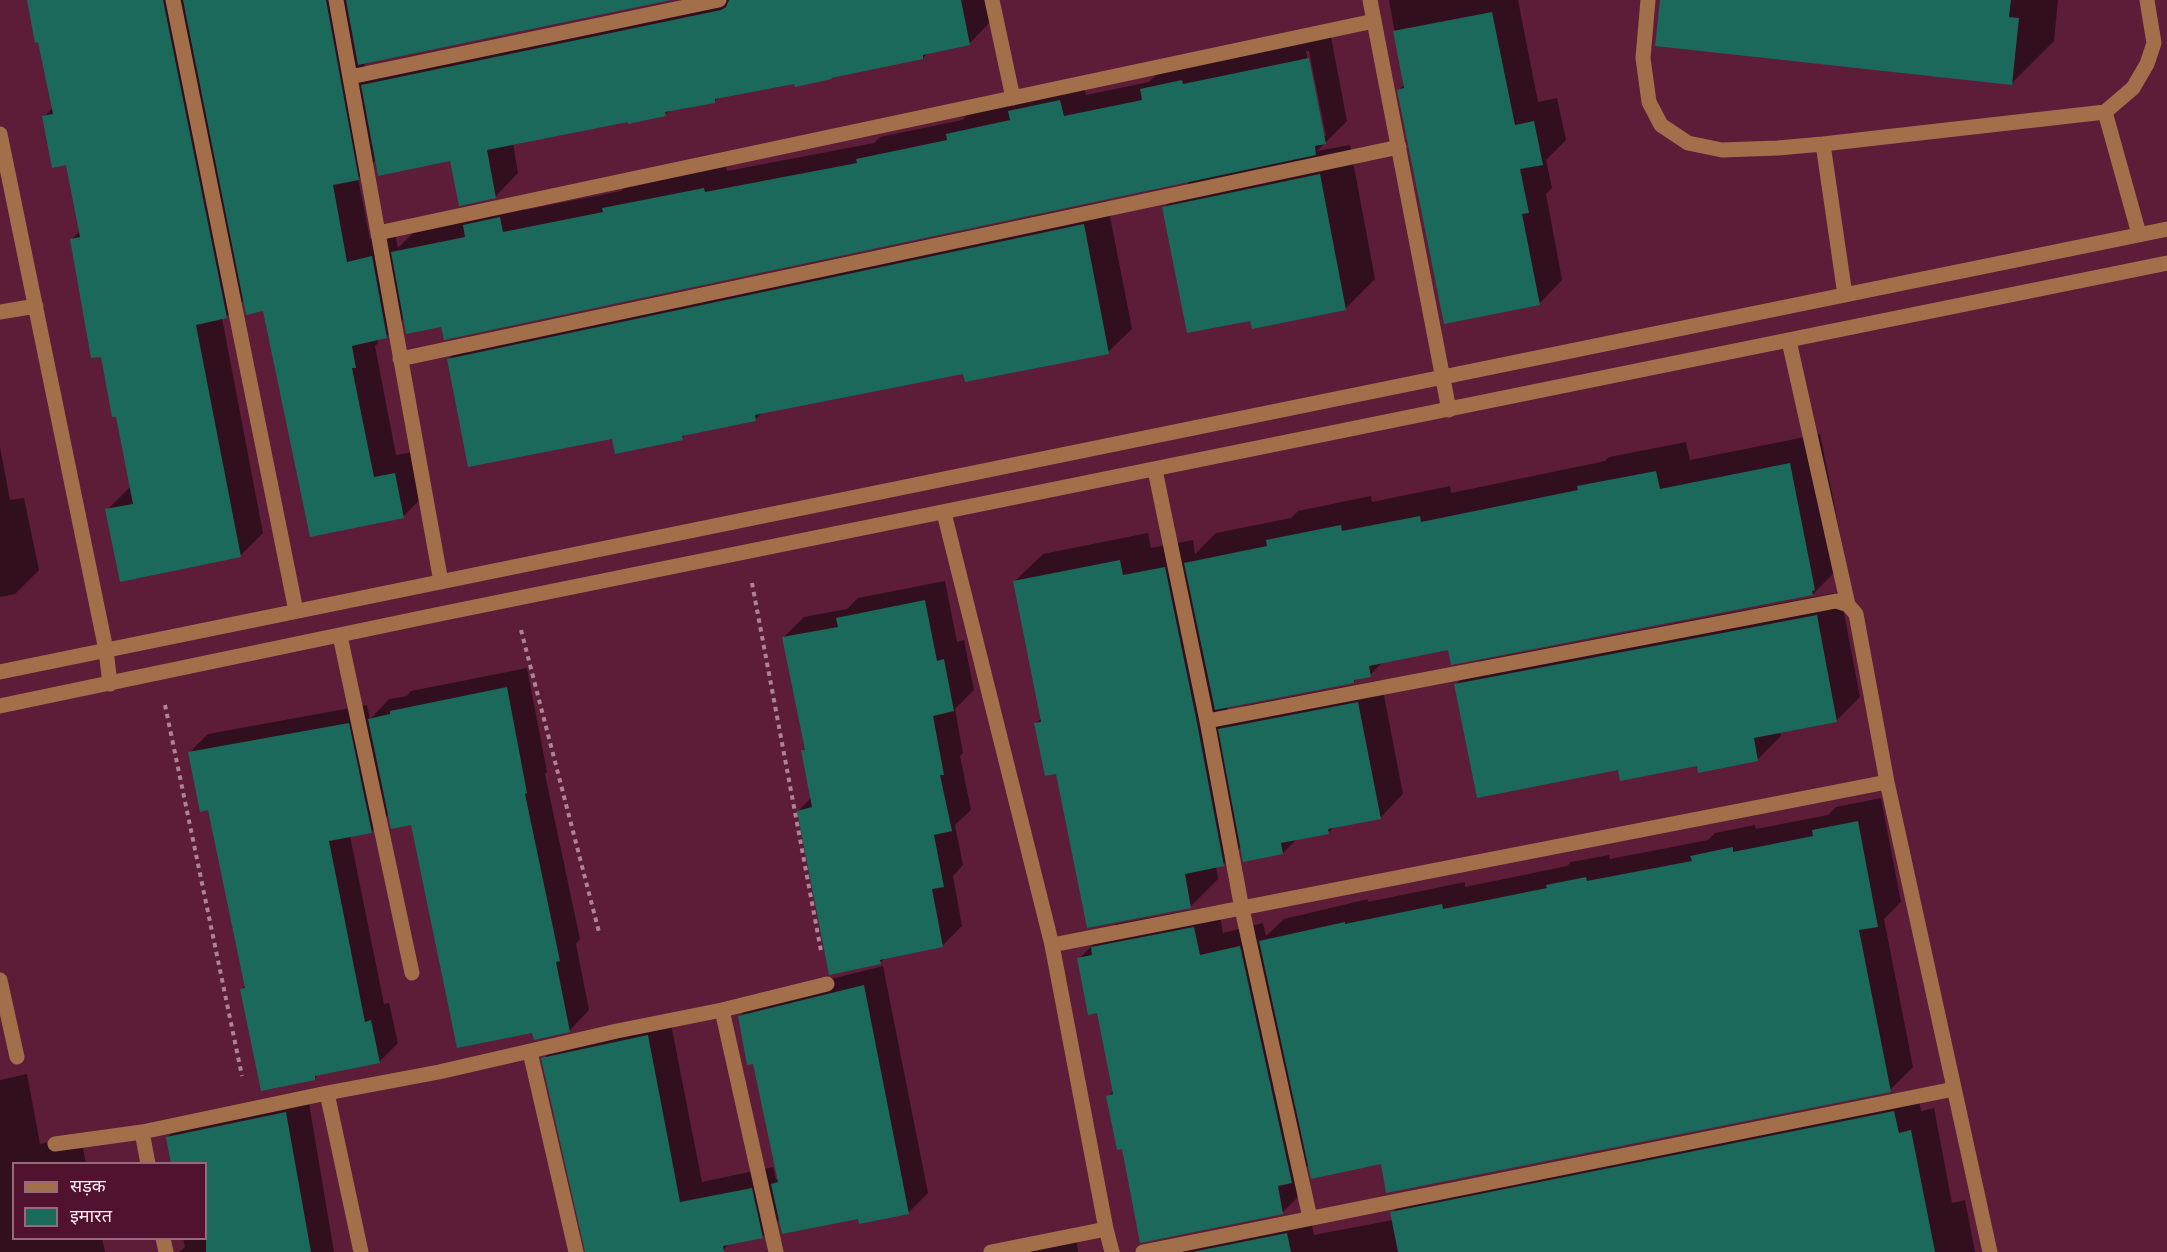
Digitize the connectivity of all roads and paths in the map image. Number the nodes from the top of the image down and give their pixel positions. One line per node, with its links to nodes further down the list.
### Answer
1 (173, 0): 32 (street)
2 (336, 0): 9 (street)
3 (719, 0): 9 (street)
4 (992, 0): 10 (street)
5 (1370, 0): 8 (street)
6 (1648, 0): 13 (street)
7 (2147, 0): 11 (street)
8 (1374, 21): 10 (street); 14 (street)
9 (350, 77): 16 (street)
10 (1013, 98): 16 (street)
11 (2105, 112): 13 (street); 17 (street)
12 (0, 134): 20 (street)
13 (1823, 144): 19 (street)
14 (1399, 147): 23 (street); 24 (street)
15 (2167, 229): 17 (street)
16 (378, 233): 23 (street)
17 (2139, 234): 19 (street)
18 (2167, 263): 22 (street)
19 (1845, 295): 24 (street)
20 (36, 306): 21 (street); 34 (street)
21 (0, 312)
22 (1789, 341): 25 (street); 31 (street)
23 (400, 359): 29 (street)
24 (1443, 376): 25 (street); 29 (street)
25 (1449, 410): 26 (street)
26 (1155, 470): 27 (street); 39 (street)
27 (944, 513): 28 (street); 43 (street)
28 (746, 553): 30 (street); 46 (path)
29 (441, 582): 32 (street)
30 (513, 600): 33 (street); 42 (path)
31 (1848, 605): 39 (street); 40 (street)
32 (297, 611): 34 (street)
33 (340, 636): 36 (street); 44 (street)
34 (106, 650): 35 (street); 37 (street)
35 (0, 672)
36 (158, 674): 37 (street); 52 (path)
37 (110, 684): 38 (street)
38 (0, 706)
39 (1207, 721): 41 (street)
40 (1887, 782): 41 (street); 50 (street)
41 (1242, 909): 43 (street); 56 (street)
42 (598, 932)
43 (1052, 945): 57 (street)
44 (412, 973)
45 (0, 980): 49 (street)
46 (827, 984): 47 (street)
47 (722, 1010): 48 (street); 60 (street)
48 (530, 1052): 51 (street); 59 (street)
49 (17, 1057)
50 (1954, 1089): 56 (street); 64 (street)
51 (327, 1093): 52 (street); 58 (street)
52 (249, 1109): 53 (street)
53 (142, 1132): 54 (street); 55 (street)
54 (55, 1144)
55 (148, 1162)
56 (1310, 1218): 63 (street)
57 (1106, 1228): 61 (street); 62 (street)
58 (361, 1252)
59 (576, 1252)
60 (776, 1252)
61 (991, 1252)
62 (1112, 1252)
63 (1143, 1252)
64 (1990, 1252)

